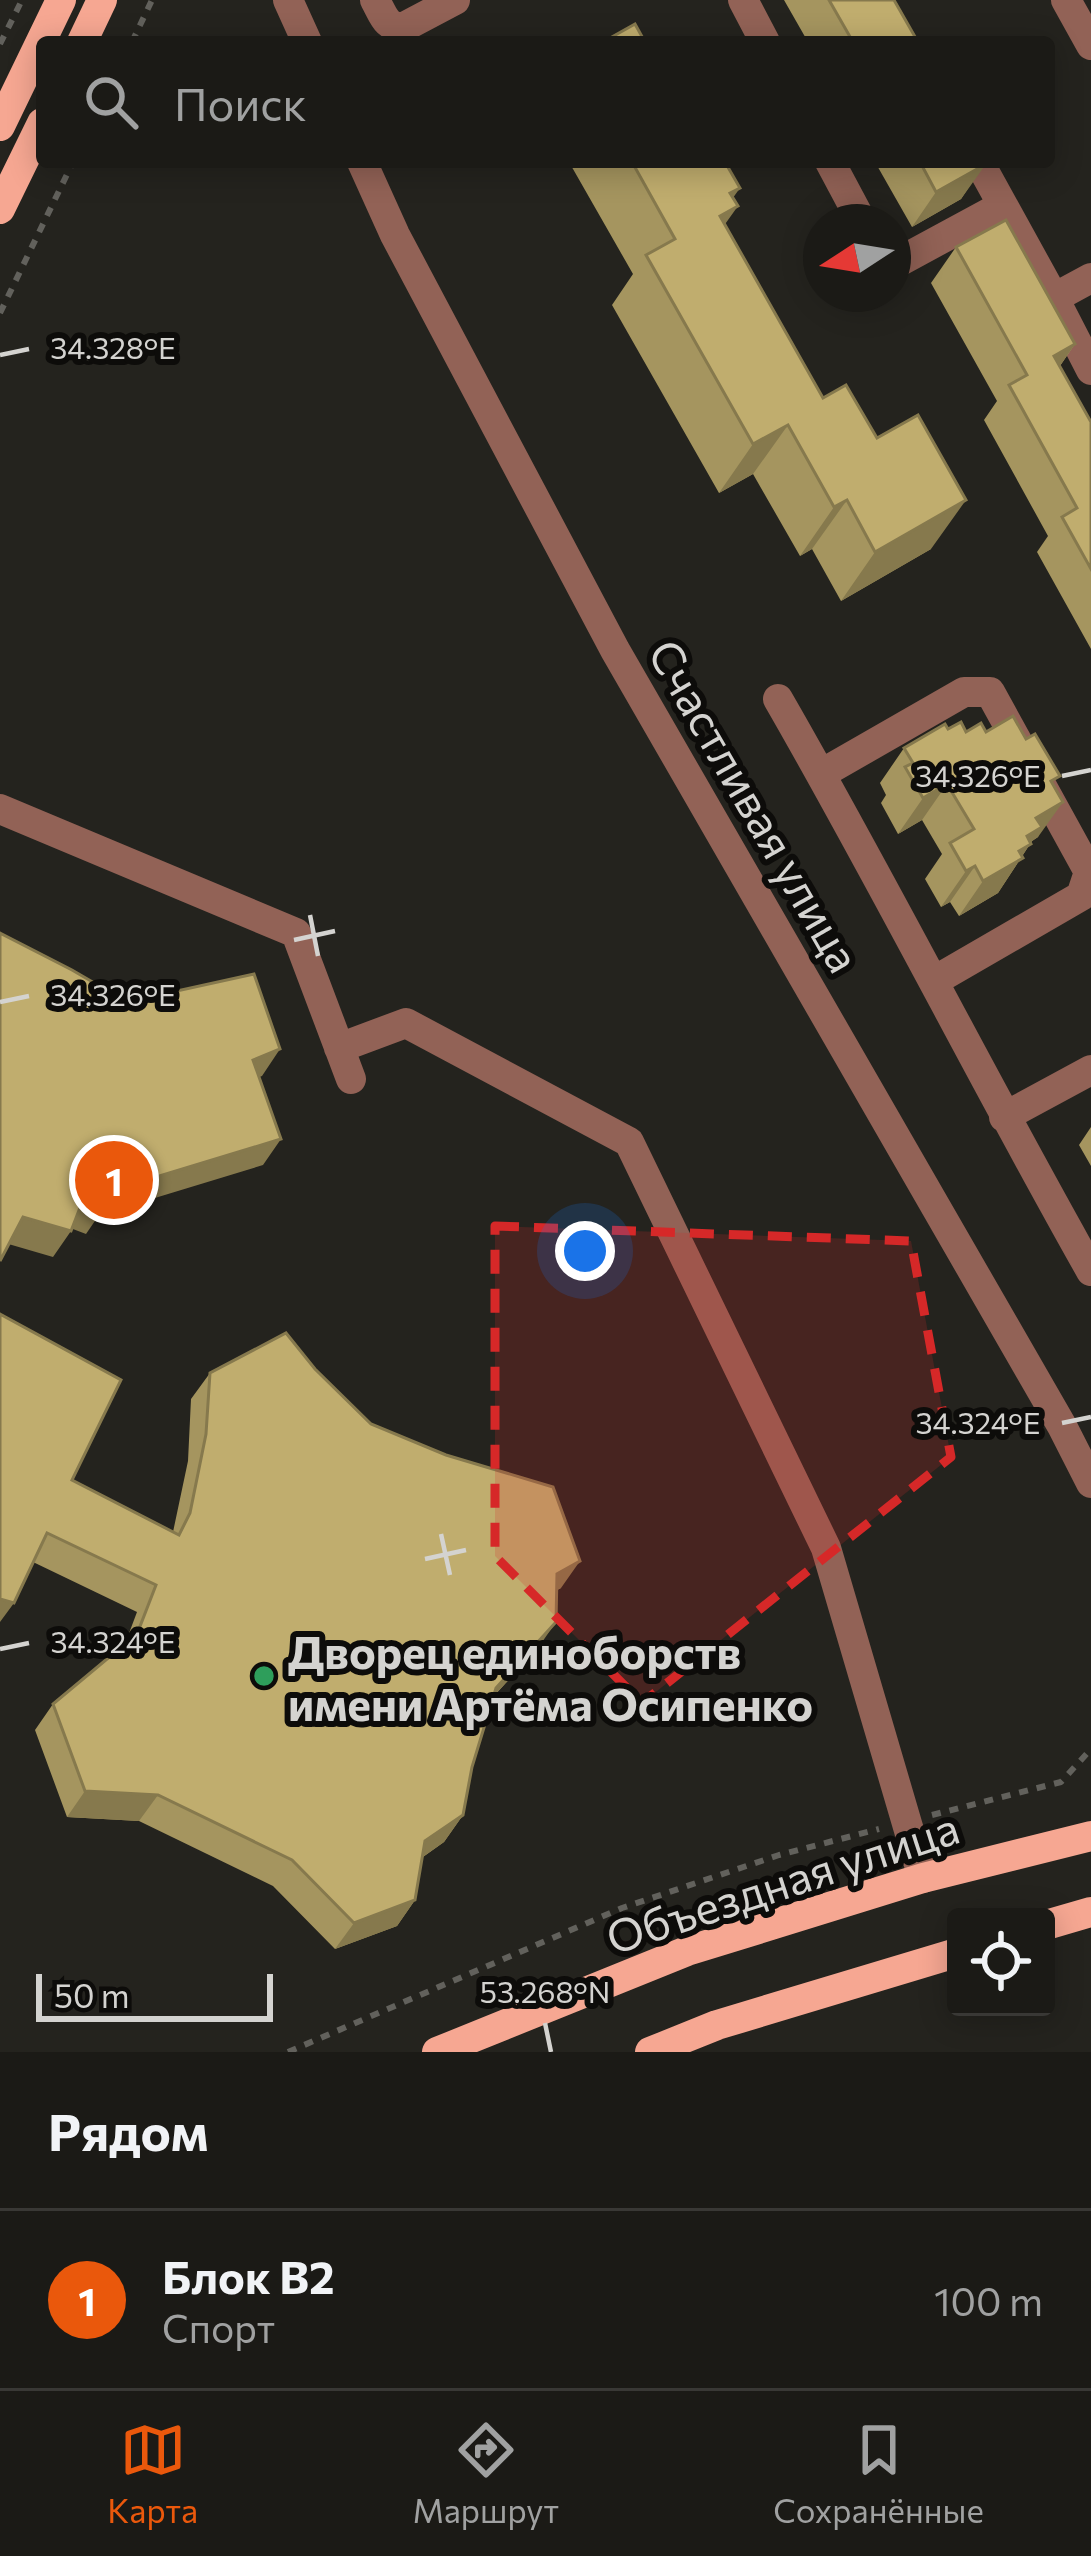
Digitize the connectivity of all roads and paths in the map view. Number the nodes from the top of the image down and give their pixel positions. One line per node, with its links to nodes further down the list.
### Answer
1 (22, 0): 15 (path)
2 (62, 0): 10 (main road)
3 (102, 0): 11 (main road)
4 (152, 0): 12 (path)
5 (288, 0): 13 (street)
6 (375, 0): 7 (street)
7 (455, 0)
8 (743, 0): 14 (street)
9 (1066, 0): 16 (street)
10 (44, 36)
11 (85, 36)
12 (135, 36)
13 (305, 36)
14 (762, 36)
15 (0, 44)
16 (1091, 45)
17 (36, 52): 18 (main road)
18 (0, 125)
19 (36, 135): 26 (main road)
20 (71, 168): 30 (path)
21 (365, 168): 41 (street, Счастливая улица)
22 (833, 168): 24 (street)
23 (982, 168): 25 (street)
24 (852, 204)
25 (1003, 206): 27 (street); 29 (street)
26 (0, 209)
27 (911, 256)
28 (1091, 278): 29 (street)
29 (1054, 298): 31 (street)
30 (0, 313)
31 (1091, 370)
32 (778, 699): 33 (street)
33 (821, 774): 35 (street); 35 (street)
34 (0, 809): 36 (street)
35 (934, 981): 39 (street)
36 (339, 1048): 38 (street); 46 (street)
37 (1091, 1070): 39 (street)
38 (350, 1079)
39 (1004, 1117): 40 (street)
40 (1091, 1271)
41 (1091, 1483)
42 (1091, 1749): 43 (path)
43 (931, 1816)
44 (888, 1827): 50 (path)
45 (1091, 1836): 46 (main road, Объездная улица)
46 (923, 1878): 51 (main road, Объездная улица)
47 (1091, 1912): 48 (main road)
48 (1055, 1922)
49 (947, 1956): 52 (main road)
50 (288, 2052)
51 (437, 2052)
52 (650, 2052)

